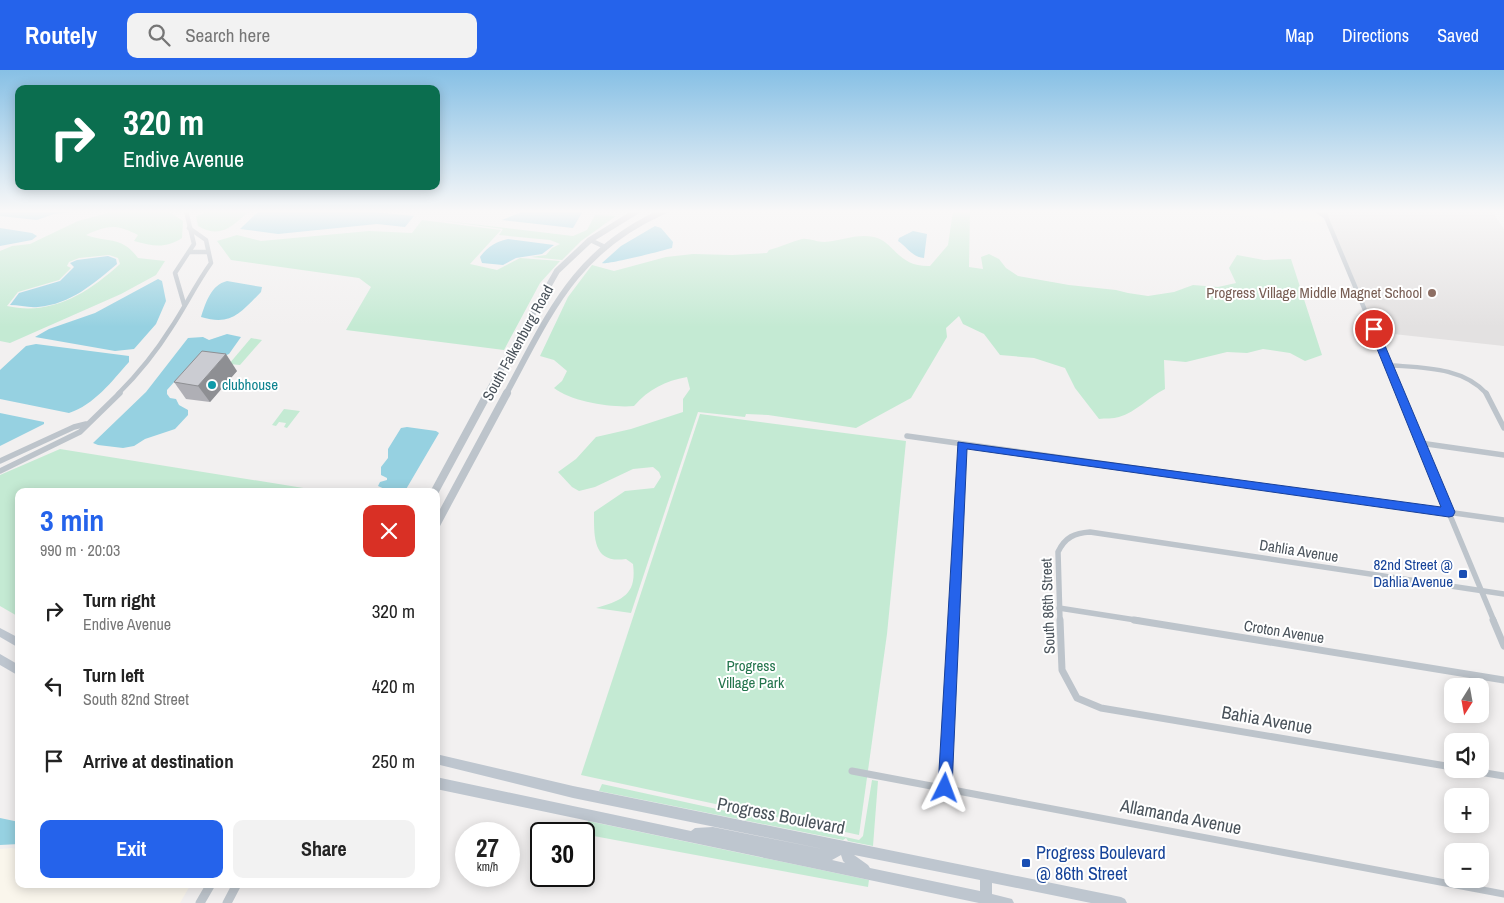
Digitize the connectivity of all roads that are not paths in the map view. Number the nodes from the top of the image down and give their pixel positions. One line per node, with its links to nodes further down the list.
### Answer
1 (580, 250): 16 (street, South Falkenburg Road)
2 (599, 250): 18 (street, South Falkenburg Road)
3 (1340, 250): 7 (street)
4 (190, 252): 5 (street); 6 (street)
5 (208, 252): 6 (street)
6 (184, 304): 8 (street)
7 (1387, 365): 9 (street); 11 (street)
8 (86, 424): 14 (street); 15 (street)
9 (1504, 428)
10 (907, 436): 12 (street)
11 (1420, 443): 13 (street); 17 (street)
12 (962, 444): 17 (street); 37 (street)
13 (1504, 455)
14 (0, 461)
15 (0, 471)
16 (437, 488)
17 (1449, 512): 19 (street); 21 (street)
18 (440, 518)
19 (1504, 520)
20 (1090, 532): 21 (street, Dahlia Avenue); 23 (street, South 86th Street)
21 (1481, 591): 22 (street, Dahlia Avenue); 26 (street)
22 (1504, 594)
23 (1059, 608): 29 (street, Croton Avenue); 30 (street, South 86th Street)
24 (0, 632): 25 (main road)
25 (15, 641)
26 (1504, 646)
27 (0, 659): 28 (main road)
28 (15, 668)
29 (1504, 680)
30 (1077, 698): 32 (street, Bahia Avenue)
31 (440, 760): 39 (main road, Progress Boulevard)
32 (1444, 766)
33 (852, 771): 37 (street, Allamanda Avenue)
34 (1489, 774): 35 (street)
35 (1504, 776)
36 (440, 784): 38 (main road)
37 (945, 788): 44 (street, Allamanda Avenue)
38 (685, 835): 39 (main road); 40 (main road)
39 (844, 846): 40 (main road); 41 (main road, Progress Boulevard)
40 (877, 875): 45 (main road)
41 (986, 876): 45 (main road); 49 (main road, Progress Boulevard)
42 (209, 888): 46 (street)
43 (235, 888): 47 (street)
44 (1504, 894)
45 (986, 898): 48 (main road)
46 (200, 903)
47 (227, 903)
48 (1008, 903)
49 (1121, 903)

